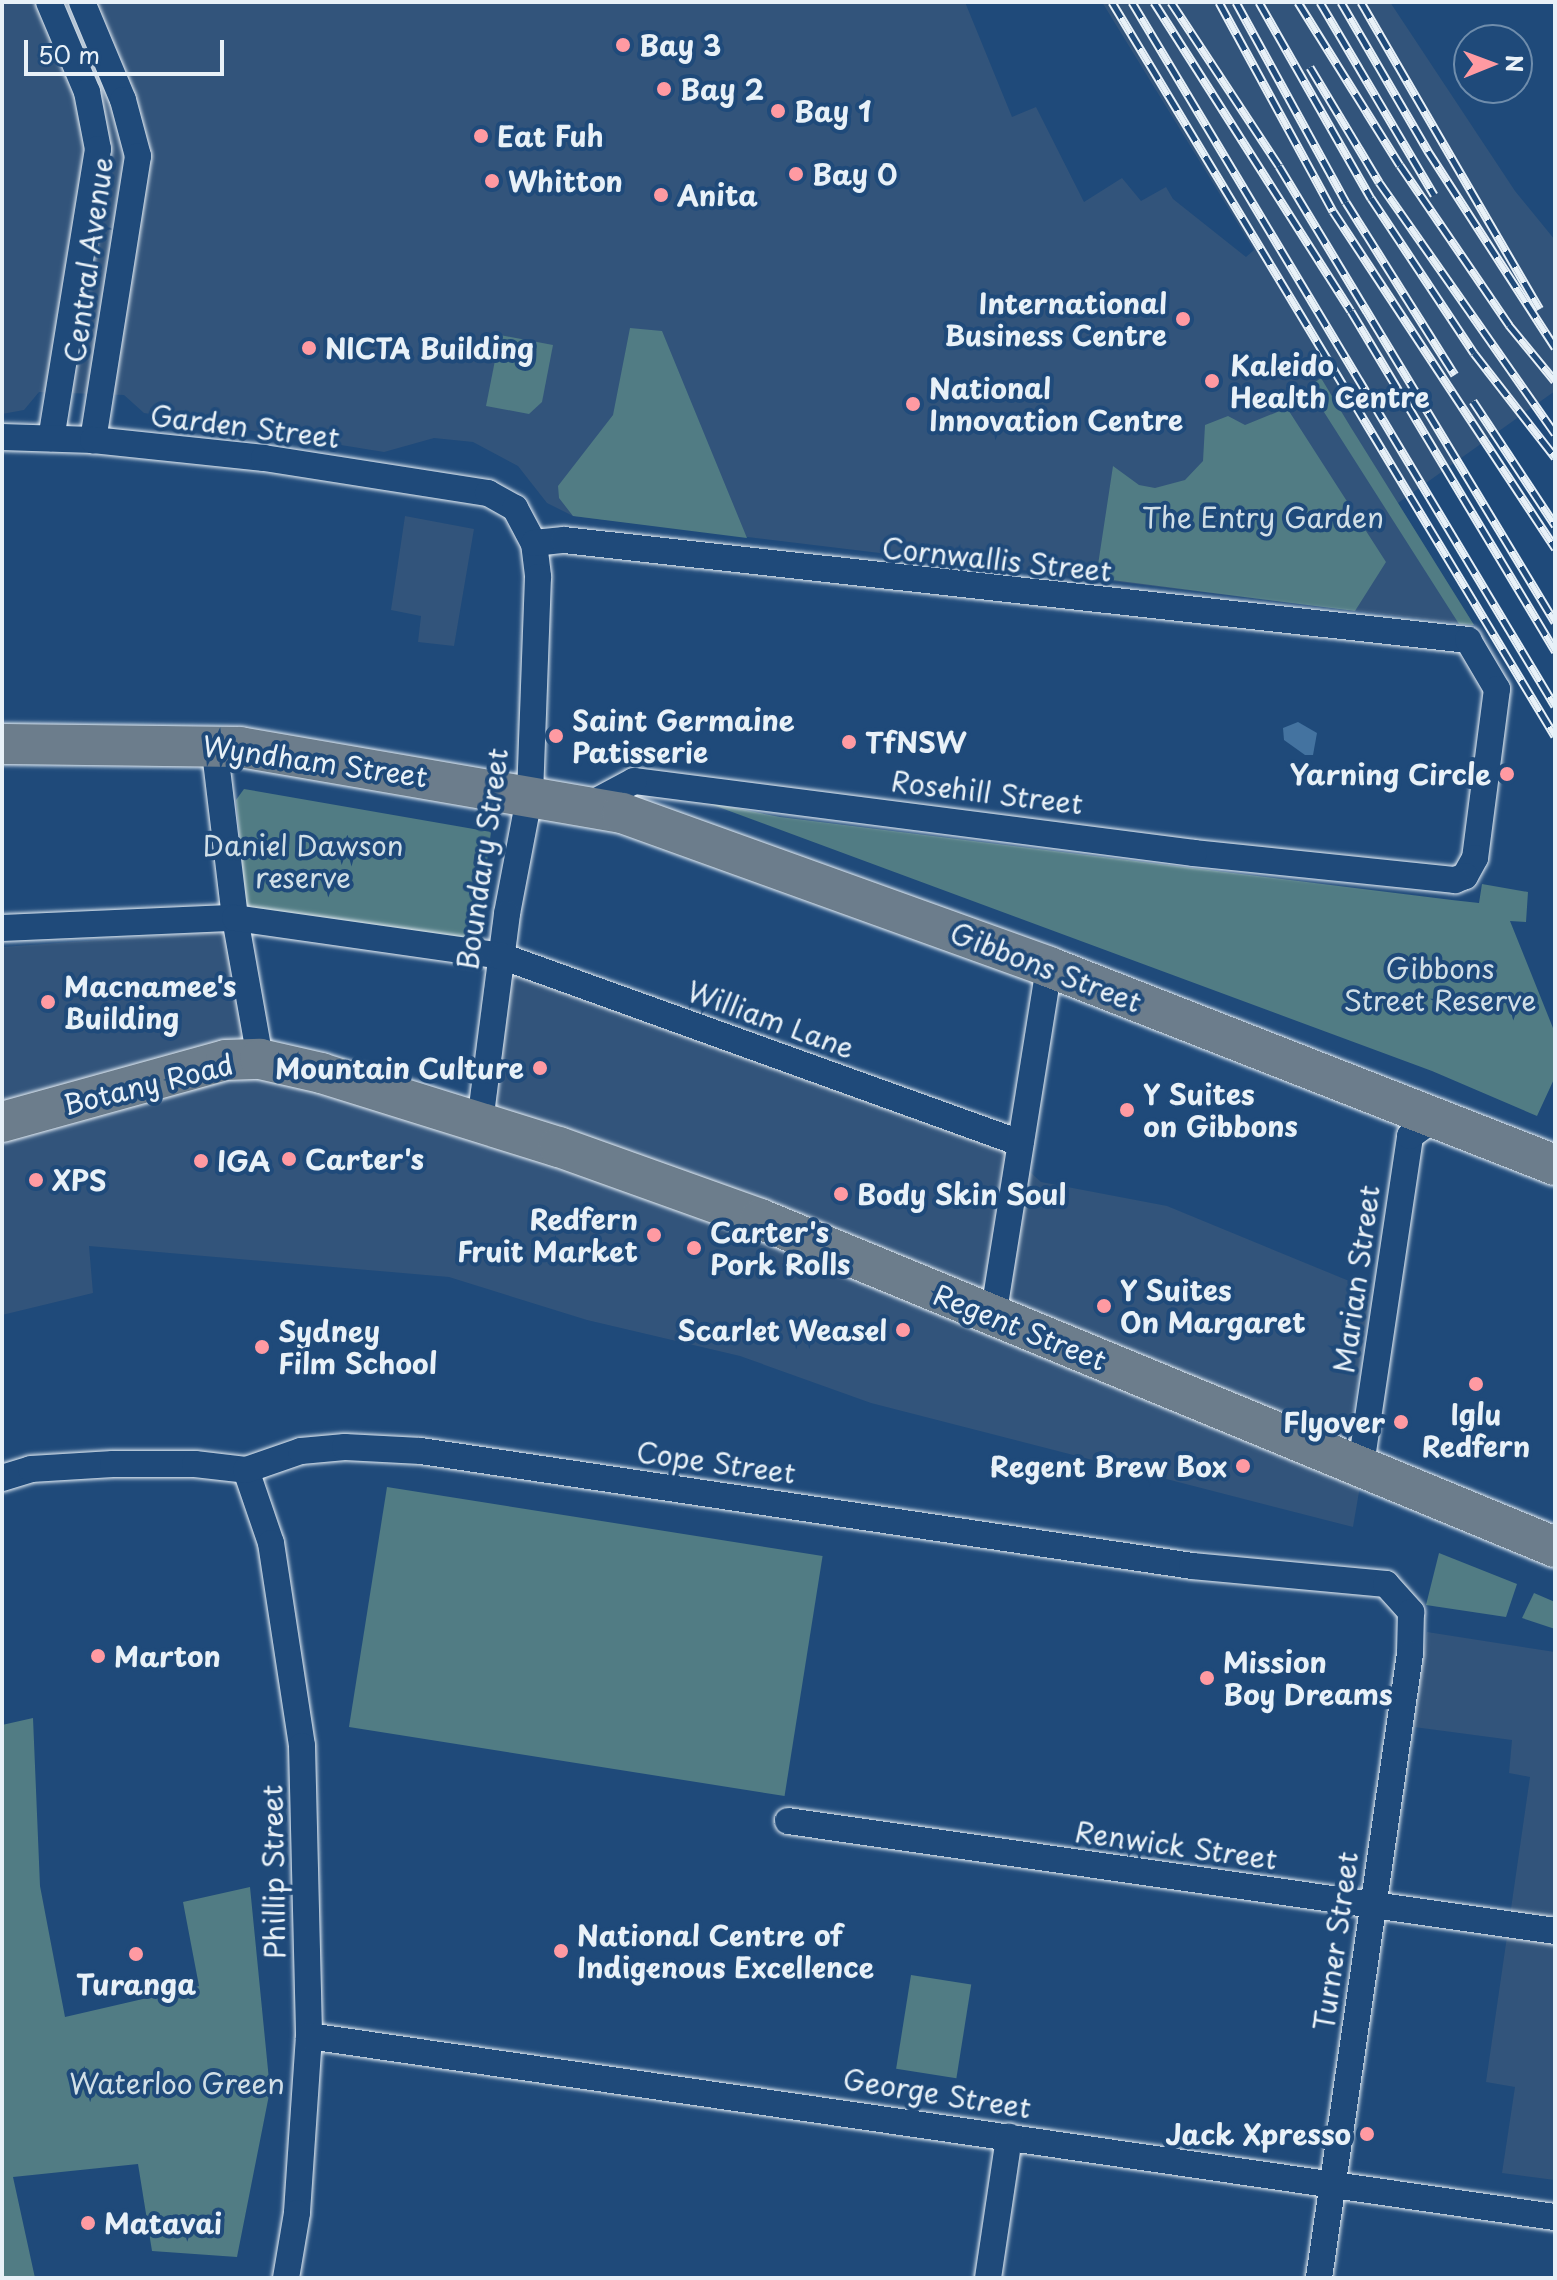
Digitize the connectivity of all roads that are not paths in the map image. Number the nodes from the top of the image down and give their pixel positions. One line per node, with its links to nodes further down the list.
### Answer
1 (49, 2): 4 (street, Central Avenue)
2 (82, 2): 5 (street, Central Avenue)
3 (2, 437): 4 (street, Garden Street)
4 (51, 438): 5 (street, Garden Street)
5 (93, 440): 6 (street, Garden Street)
6 (478, 492): 7 (street, Boundary Street)
7 (534, 543): 10 (street, Boundary Street); 12 (street, Cornwallis Street)
8 (2, 744): 9 (main road, Wyndham Street)
9 (214, 744): 10 (main road, Wyndham Street); 13 (street)
10 (530, 793): 11 (main road, Gibbons Street); 15 (street, Boundary Street)
11 (589, 805): 12 (street, Rosehill Street); 16 (main road, Gibbons Street)
12 (1383, 873)
13 (235, 918): 14 (street, William Lane); 15 (street, William Lane); 17 (street)
14 (2, 928)
15 (501, 956): 19 (street, Boundary Street); 21 (street, William Lane)
16 (1049, 967): 18 (main road, Gibbons Street); 21 (street)
17 (260, 1059): 19 (main road, Botany Road); 20 (main road, Botany Road)
18 (1436, 1117): 22 (main road, Gibbons Street); 24 (street, Marian Street)
19 (480, 1121): 23 (main road, Regent Street)
20 (2, 1122)
21 (1020, 1143): 23 (street)
22 (1555, 1165)
23 (993, 1317): 24 (main road, Regent Street)
24 (1361, 1465): 27 (main road, Regent Street)
25 (246, 1470): 26 (street, Cope Street); 28 (street, Cope Street); 32 (street, Phillip Street)
26 (2, 1478)
27 (1555, 1547)
28 (1411, 1612): 30 (street, Turner Street)
29 (788, 1821): 30 (street, Renwick Street)
30 (1373, 1906): 31 (street, Renwick Street); 34 (street, Turner Street)
31 (1555, 1931)
32 (309, 2036): 33 (street, George Street); 36 (street, Phillip Street)
33 (1009, 2137): 34 (street, George Street); 37 (street)
34 (1332, 2185): 35 (street, George Street); 38 (street, Turner Street)
35 (1555, 2217)
36 (286, 2278)
37 (988, 2278)
38 (1319, 2278)

